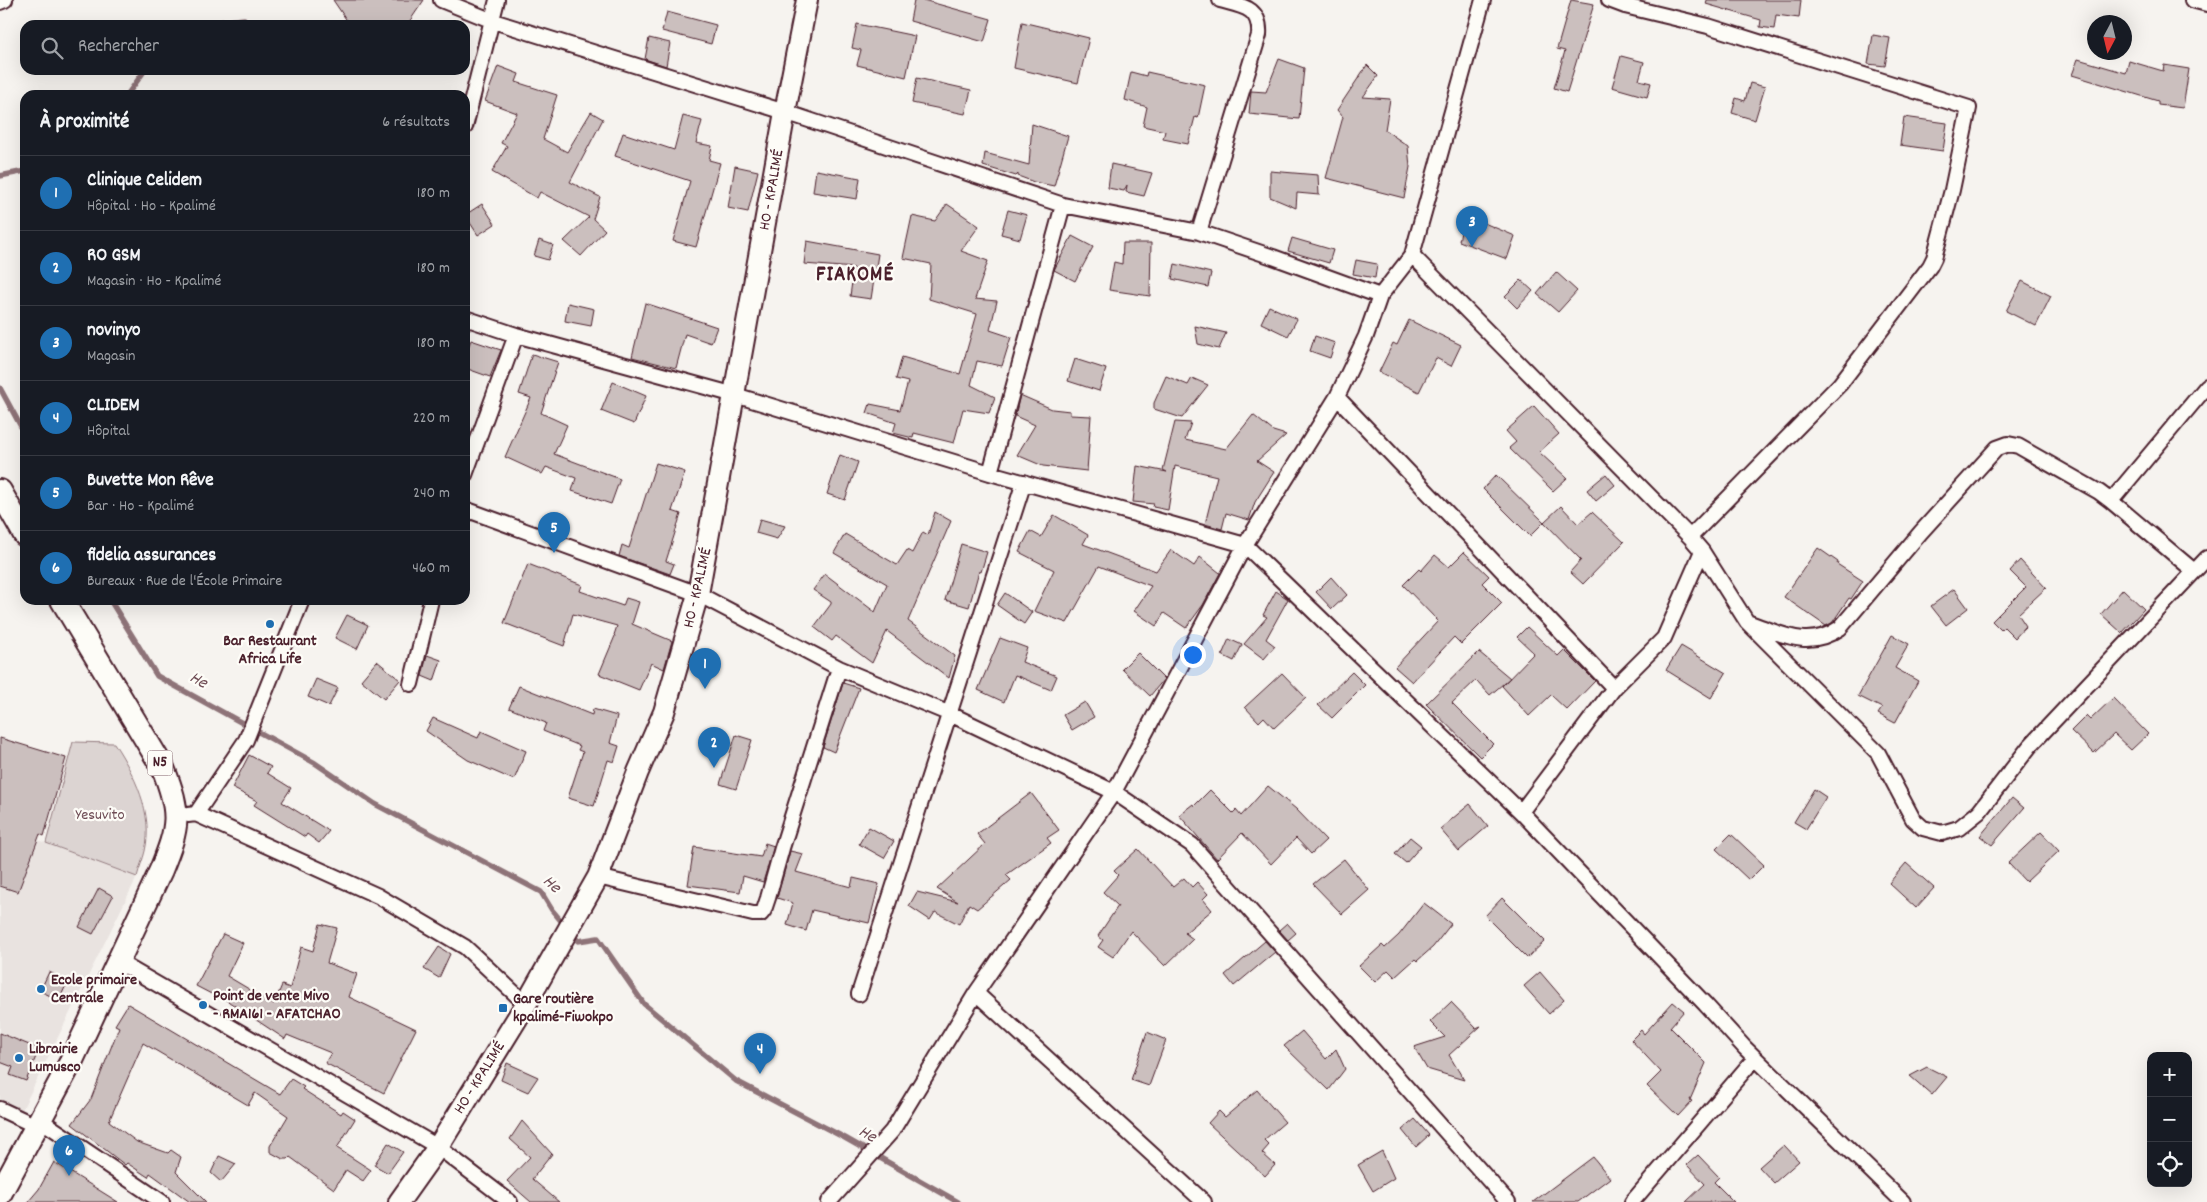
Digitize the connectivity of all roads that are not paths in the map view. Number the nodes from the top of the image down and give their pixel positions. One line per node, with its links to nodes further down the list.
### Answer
1 (5, 0): 9 (street)
2 (441, 0): 11 (street)
3 (497, 0): 11 (street)
4 (1220, 0): 15 (street)
5 (1483, 0): 16 (street)
6 (1609, 0): 30 (street)
7 (2192, 0): 10 (street)
8 (803, 1): 13 (main road, HO - KPALIMÉ)
9 (0, 2)
10 (2207, 4)
11 (493, 21): 12 (street); 13 (street)
12 (470, 108)
13 (785, 112): 14 (street); 21 (main road, HO - KPALIMÉ)
14 (1063, 205): 15 (street); 24 (street)
15 (1198, 232): 17 (street)
16 (1412, 255): 17 (street); 30 (street)
17 (1380, 296): 22 (street)
18 (470, 320): 19 (street)
19 (516, 335): 21 (street); 23 (street)
20 (2207, 386): 27 (street)
21 (735, 395): 24 (street); 35 (main road, HO - KPALIMÉ)
22 (1337, 396): 31 (street); 42 (street)
23 (470, 461)
24 (990, 473): 25 (street)
25 (1024, 482): 31 (street); 43 (street)
26 (0, 491): 29 (main road)
27 (2111, 502): 34 (street); 39 (street)
28 (470, 511): 35 (street)
29 (20, 526)
30 (1690, 538): 32 (street)
31 (1245, 545): 44 (street); 45 (street)
32 (1702, 551): 39 (street); 42 (street)
33 (2207, 558): 34 (street)
34 (2194, 571): 39 (street)
35 (698, 594): 40 (street); 47 (main road, HO - KPALIMÉ)
36 (65, 605): 46 (main road, N5)
37 (300, 605): 46 (street)
38 (430, 605): 41 (street)
39 (1747, 622)
40 (839, 668): 43 (street); 47 (street)
41 (411, 684)
42 (1614, 688): 45 (street)
43 (950, 714): 44 (street); 50 (street)
44 (1114, 792): 49 (street); 62 (street)
45 (1521, 812): 52 (street)
46 (186, 815): 48 (main road, N5); 51 (street)
47 (598, 877): 51 (main road, HO - KPALIMÉ)
48 (117, 961): 54 (main road, N5); 55 (street)
49 (976, 993): 60 (street); 61 (street)
50 (859, 994)
51 (526, 1004): 55 (main road, HO - KPALIMÉ)
52 (1756, 1058): 63 (street); 64 (street)
53 (0, 1109): 54 (street)
54 (38, 1123): 56 (main road, N5); 57 (street)
55 (438, 1147): 58 (main road, HO - KPALIMÉ); 59 (street)
56 (0, 1194)
57 (162, 1202)
58 (399, 1202)
59 (510, 1202)
60 (829, 1202)
61 (1204, 1202)
62 (1508, 1202)
63 (1632, 1202)
64 (1903, 1202)

